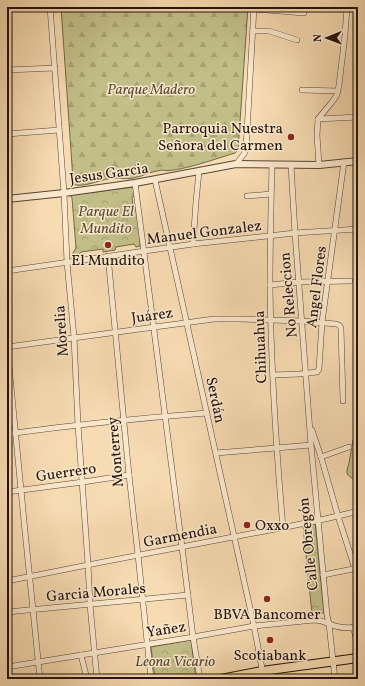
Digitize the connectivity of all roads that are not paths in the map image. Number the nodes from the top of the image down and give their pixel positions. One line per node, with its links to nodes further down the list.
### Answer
1 (50, 7): 7 (street, Morelia)
2 (347, 7): 10 (street)
3 (254, 8): 4 (street); 5 (street)
4 (304, 13)
5 (253, 31): 6 (street); 17 (street)
6 (297, 40)
7 (55, 68): 8 (street); 13 (street, Morelia)
8 (7, 70)
9 (302, 90): 10 (street)
10 (338, 91): 12 (street)
11 (358, 117): 12 (street)
12 (318, 119): 20 (street)
13 (59, 130): 14 (street); 24 (street, Morelia)
14 (7, 134)
15 (344, 162): 16 (street, Jesus Garcia); 20 (street, Jesus Garcia); 29 (street, Angel Flores)
16 (358, 162)
17 (236, 164): 18 (street, Jesus Garcia); 21 (street, Jesus Garcia)
18 (272, 164): 19 (street, Jesus Garcia); 25 (street, Chihuahua)
19 (291, 165): 20 (street, Jesus Garcia); 30 (street, No Releccion)
20 (319, 165)
21 (199, 171): 22 (street, Jesus Garcia); 32 (street)
22 (156, 180): 23 (street, Jesus Garcia); 33 (street, Serdán)
23 (135, 183): 24 (street, Jesus Garcia); 34 (street)
24 (64, 193): 27 (street, Jesus Garcia); 36 (street, Morelia)
25 (271, 194): 26 (street); 31 (street, Chihuahua)
26 (247, 196)
27 (7, 199)
28 (358, 229): 29 (street, Manuel Gonzalez)
29 (335, 230): 30 (street, Manuel Gonzalez); 40 (street, Angel Flores)
30 (294, 233): 31 (street, Manuel Gonzalez); 39 (street, No Releccion)
31 (271, 236): 32 (street, Manuel Gonzalez); 41 (street, Chihuahua)
32 (193, 244): 33 (street, Manuel Gonzalez)
33 (171, 247): 34 (street, Manuel Gonzalez); 45 (street, Serdán)
34 (144, 251): 35 (street, Manuel Gonzalez); 46 (street)
35 (108, 256): 36 (street, Manuel Gonzalez); 47 (street, Monterrey)
36 (67, 262): 37 (street, Manuel Gonzalez); 48 (street, Morelia)
37 (7, 271)
38 (350, 281): 40 (street)
39 (299, 282): 40 (street); 41 (street); 43 (street, No Releccion)
40 (327, 282): 44 (street, Angel Flores)
41 (270, 285): 42 (street, Chihuahua)
42 (271, 320): 43 (street, Juárez); 45 (street, Juárez); 51 (street, Chihuahua)
43 (302, 321): 44 (street, Juárez); 50 (street, No Releccion)
44 (322, 322): 50 (street, Angel Flores); 52 (street, Juárez)
45 (187, 323): 46 (street, Juárez); 53 (street, Serdán)
46 (154, 328): 47 (street, Juárez); 54 (street)
47 (116, 333): 48 (street, Juárez); 55 (street, Monterrey)
48 (74, 337): 49 (street, Juárez); 57 (street, Morelia)
49 (7, 346): 58 (street)
50 (306, 373): 51 (street); 56 (street, No Releccion)
51 (273, 375): 62 (street, Chihuahua)
52 (343, 401)
53 (207, 413): 54 (street); 63 (street, Serdán)
54 (165, 416): 55 (street); 74 (street)
55 (124, 420): 57 (street); 65 (street, Monterrey)
56 (310, 424): 60 (street, Calle Obregón); 64 (street)
57 (78, 425): 58 (street); 66 (street, Morelia)
58 (16, 432): 59 (street); 67 (street)
59 (7, 434)
60 (311, 445): 62 (street); 71 (street, Calle Obregón)
61 (349, 447): 64 (street)
62 (276, 448): 63 (street); 72 (street, Chihuahua)
63 (216, 453): 73 (street, Serdán)
64 (321, 457): 70 (street)
65 (129, 475): 66 (street, Guerrero); 75 (street, Monterrey)
66 (83, 482): 67 (street, Guerrero); 76 (street, Morelia)
67 (21, 490): 68 (street, Guerrero); 79 (street)
68 (7, 492)
69 (358, 511): 70 (street, Garmendia)
70 (338, 516): 71 (street, Garmendia); 77 (street)
71 (317, 520): 72 (street, Garmendia); 78 (street, Calle Obregón)
72 (283, 528): 73 (street, Garmendia)
73 (234, 536): 74 (street, Garmendia); 88 (street, Serdán)
74 (182, 547): 75 (street, Garmendia); 82 (street)
75 (138, 555): 76 (street, Garmendia); 83 (street, Monterrey)
76 (88, 564): 79 (street, Garmendia); 84 (street, Morelia)
77 (357, 568): 78 (street); 80 (street)
78 (323, 575): 87 (street, Calle Obregón)
79 (30, 576): 81 (street, Garmendia); 85 (street)
80 (358, 578)
81 (7, 581)
82 (188, 595): 83 (street, Garcia Morales); 90 (street)
83 (143, 600): 84 (street, Garcia Morales); 92 (street, Monterrey)
84 (90, 605): 85 (street, Garcia Morales); 93 (street, Morelia)
85 (32, 609): 86 (street, Garcia Morales); 97 (street)
86 (7, 612)
87 (329, 624): 88 (street, Yañez); 89 (street, Yañez); 96 (street, Calle Obregón)
88 (254, 626): 90 (street, Yañez); 99 (street, Serdán)
89 (356, 627): 91 (street)
90 (193, 637): 92 (street, Yañez); 104 (street)
91 (358, 644)
92 (147, 645): 93 (street, Yañez); 103 (street, Monterrey)
93 (95, 653): 94 (street, Yañez); 102 (street, Morelia)
94 (81, 655): 97 (street, Yañez); 101 (street)
95 (358, 658): 96 (main road)
96 (333, 661): 99 (main road); 106 (street, Calle Obregón)
97 (38, 662): 98 (street, Yañez); 100 (street)
98 (7, 667)
99 (263, 675): 105 (main road)
100 (40, 679)
101 (87, 679)
102 (97, 679)
103 (151, 679)
104 (200, 679)
105 (221, 679)
106 (335, 679)

